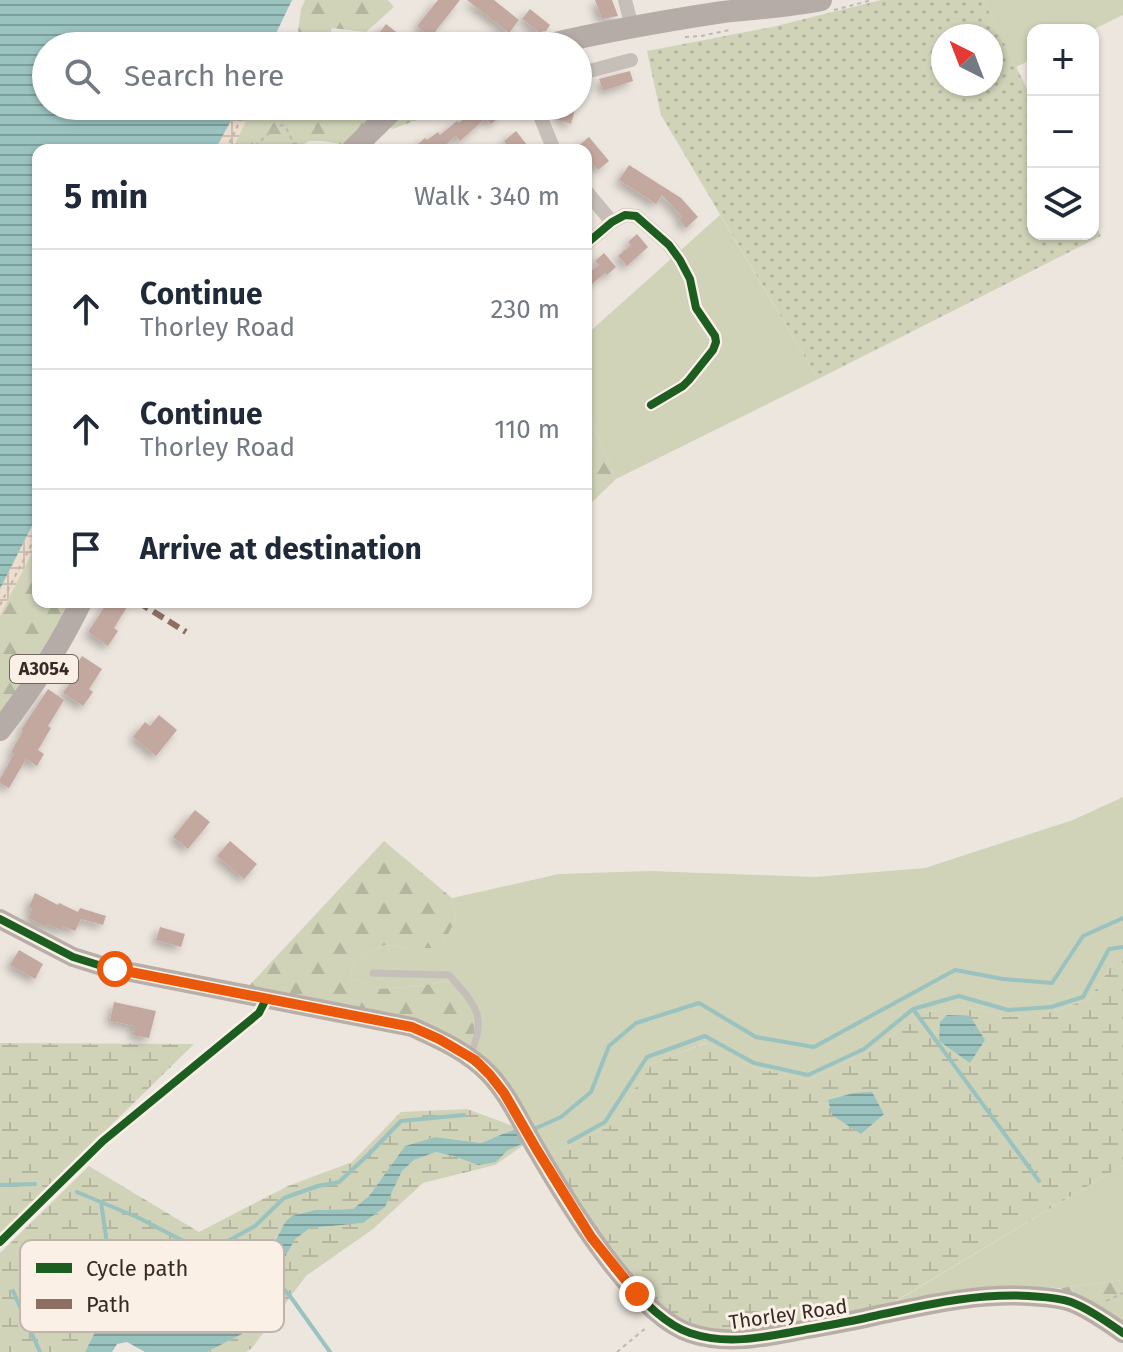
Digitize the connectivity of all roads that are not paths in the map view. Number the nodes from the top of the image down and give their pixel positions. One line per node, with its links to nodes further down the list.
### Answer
1 (625, 0): 3 (street)
2 (821, 0): 3 (main road)
3 (632, 27): 4 (main road)
4 (592, 35)
5 (631, 60): 6 (street)
6 (592, 70)
7 (394, 120): 9 (main road)
8 (542, 120): 10 (street)
9 (360, 144)
10 (552, 144)
11 (592, 198): 12 (street)
12 (612, 222): 13 (street); 14 (street)
13 (592, 239)
14 (651, 405)
15 (78, 608): 16 (main road, A3054)
16 (0, 730)
17 (0, 919): 19 (main road)
18 (373, 973): 19 (lane)
19 (470, 1057): 20 (main road, Thorley Road)
20 (1123, 1333)

